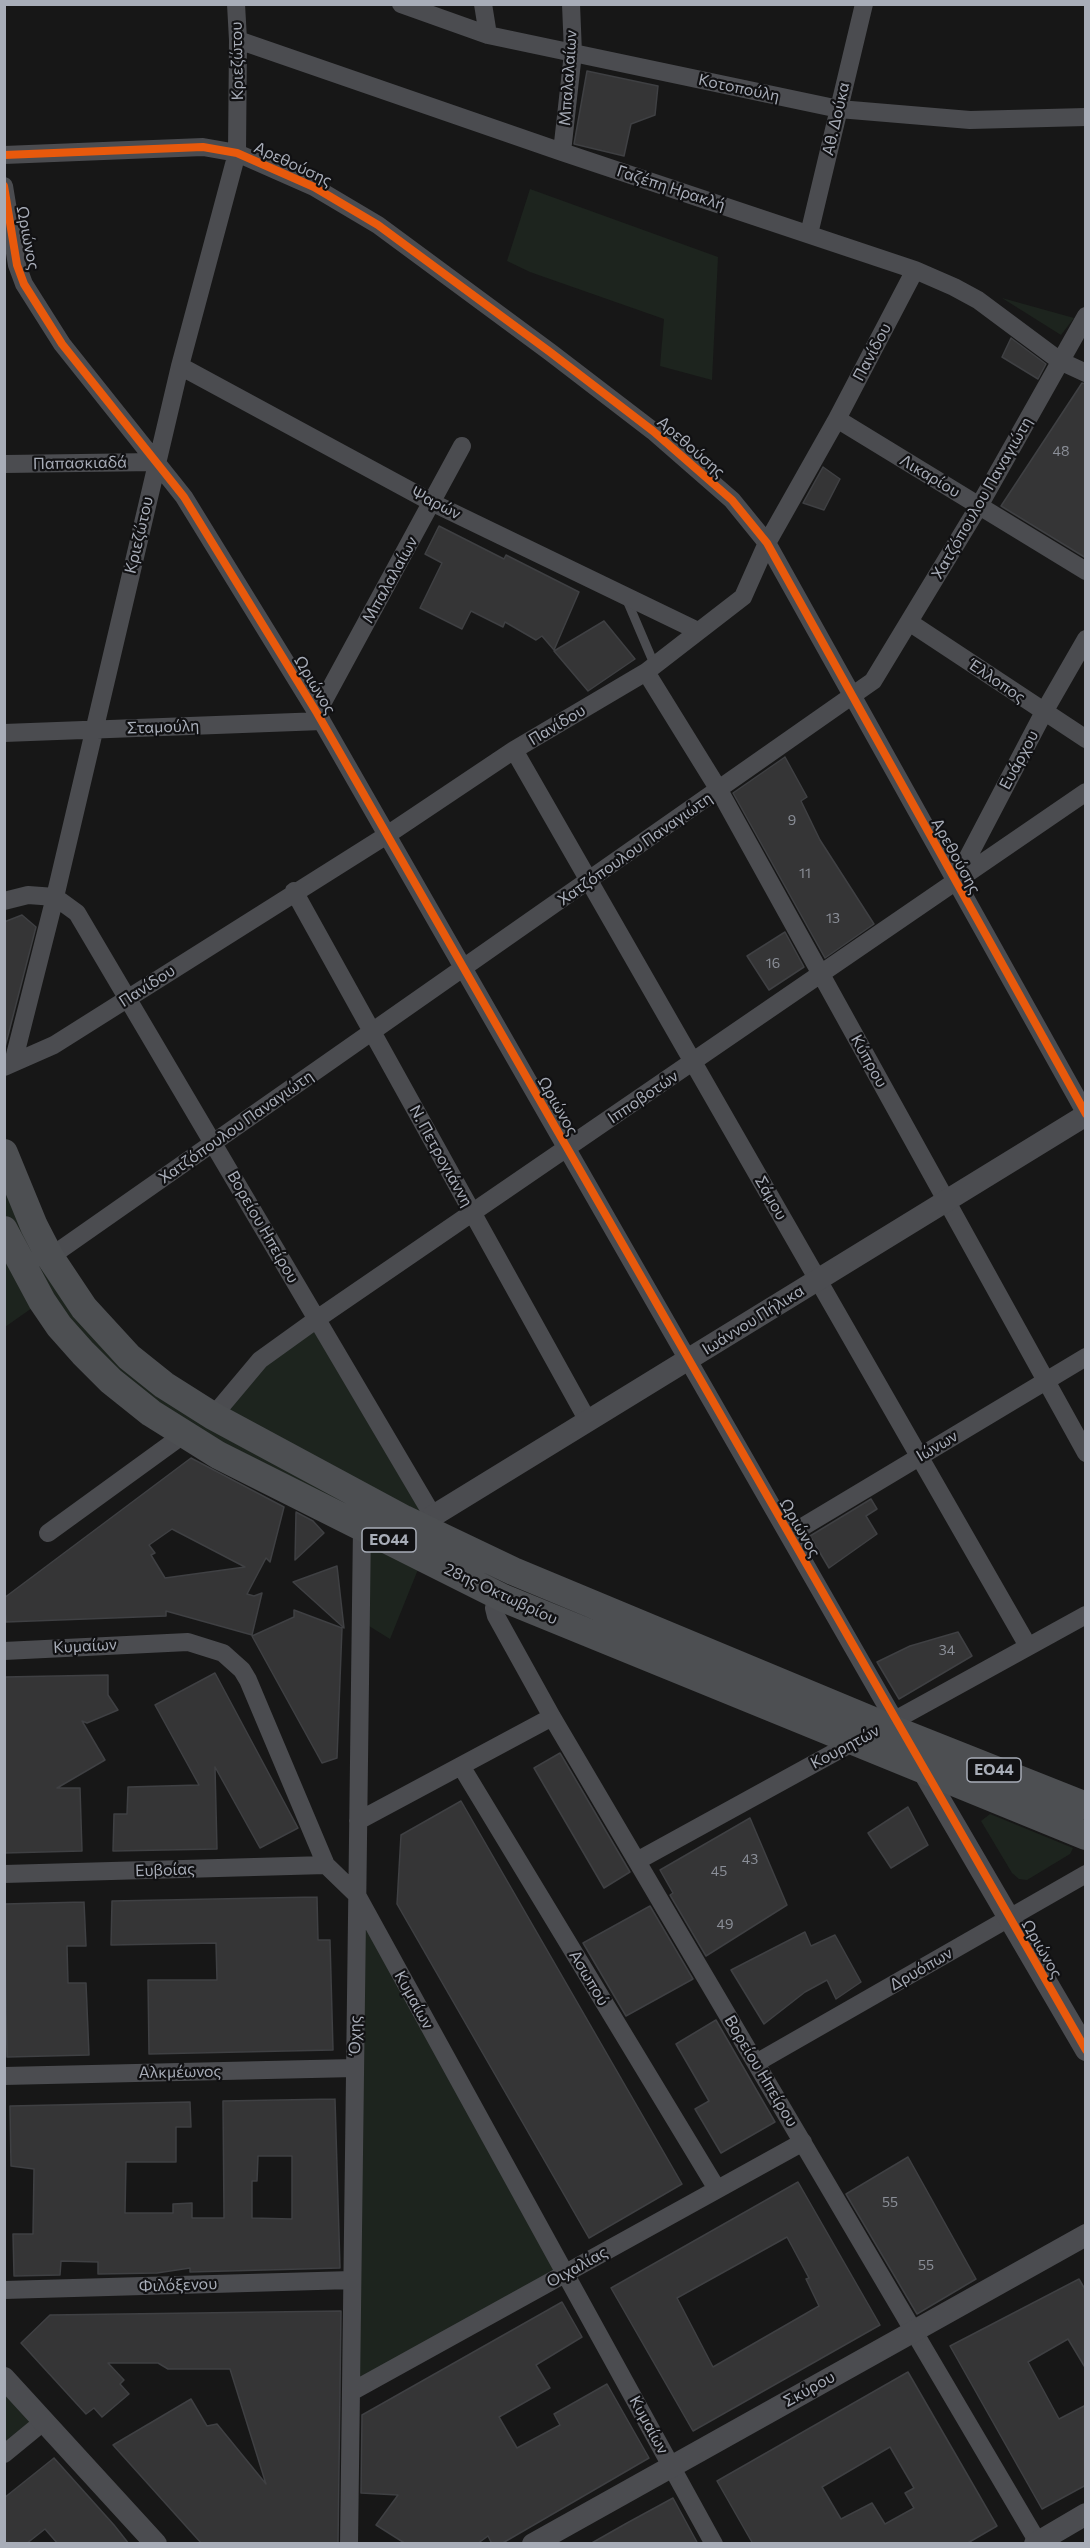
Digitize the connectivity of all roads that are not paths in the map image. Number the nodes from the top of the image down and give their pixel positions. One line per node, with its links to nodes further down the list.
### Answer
1 (236, 4): 7 (street, Κριεζώτου)
2 (401, 4): 6 (street, Κοτοπούλη)
3 (483, 4): 6 (street)
4 (572, 4): 8 (street, Μπαλαλαίων)
5 (864, 4): 9 (street, Αθ. Δούκα)
6 (488, 35): 8 (street, Κοτοπούλη)
7 (238, 40): 11 (street, Γαζέπη Ηρακλή); 12 (street, Κριεζώτου)
8 (573, 53): 9 (street, Κοτοπούλη); 11 (street, Μπαλαλαίων)
9 (839, 108): 10 (street, Κοτοπούλη); 15 (street, Αθ. Δούκα)
10 (1086, 117)
11 (562, 152): 15 (street, Γαζέπη Ηρακλή)
12 (237, 153): 13 (street, Αρεθούσης); 19 (street, Κριεζώτου); 27 (street, Αρεθούσης)
13 (4, 155)
14 (4, 186): 23 (street, Ωριώνος)
15 (809, 234): 16 (street, Γαζέπη Ηρακλή)
16 (915, 270): 18 (street, Γαζέπη Ηρακλή); 21 (street, Πανίδου)
17 (1086, 316): 18 (street, Χατζόπουλου Παναγιώτη)
18 (1060, 361): 20 (street, Γαζέπη Ηρακλή); 26 (street, Χατζόπουλου Παναγιώτη)
19 (180, 366): 23 (street, Κριεζώτου); 25 (street, Ψαρών)
20 (1086, 373)
21 (837, 419): 26 (street, Λικαρίου); 27 (street, Πανίδου)
22 (462, 446): 25 (street, Μπαλαλαίων)
23 (156, 462): 24 (street, Παπασκιαδά); 36 (street, Ωριώνος); 37 (street, Κριεζώτου)
24 (4, 464)
25 (432, 503): 29 (street, Ψαρών); 36 (street, Μπαλαλαίων)
26 (979, 506): 28 (street, Λικαρίου); 30 (street, Χατζόπουλου Παναγιώτη)
27 (767, 543): 31 (street, Πανίδου); 34 (street, Αρεθούσης)
28 (1086, 571)
29 (624, 593): 31 (street, Ψαρών); 33 (lane)
30 (909, 622): 34 (street, Χατζόπουλου Παναγιώτη); 35 (street, Έλλοπος)
31 (698, 631): 33 (street, Πανίδου)
32 (1086, 639): 35 (street, Ευάρχου)
33 (651, 669): 40 (street, Πανίδου); 41 (street, Κύπρου)
34 (853, 697): 41 (street, Χατζόπουλου Παναγιώτη); 45 (street, Αρεθούσης)
35 (1044, 712): 39 (street, Έλλοπος); 45 (street, Ευάρχου)
36 (319, 717): 37 (street, Σταμούλη); 43 (street, Ωριώνος)
37 (94, 730): 38 (street, Σταμούλη); 47 (street, Κριεζώτου)
38 (4, 733)
39 (1086, 739)
40 (514, 750): 43 (street, Πανίδου); 44 (street, Σάμου)
41 (719, 790): 44 (street, Χατζόπουλου Παναγιώτη); 50 (street, Κύπρου)
42 (1086, 792): 45 (street, Ιπποβοτών)
43 (387, 835): 46 (street, Πανίδου); 49 (street, Ωριώνος)
44 (589, 881): 49 (street, Χατζόπουλου Παναγιώτη); 53 (street, Σάμου)
45 (955, 882): 50 (street, Ιπποβοτών); 55 (street, Αρεθούσης)
46 (294, 891): 51 (street, Πανίδου); 52 (street, Ν. Πετρογιάννη)
47 (55, 897): 48 (street); 51 (street, Βορείου Ηπείρου); 54 (street, Κριεζώτου)
48 (4, 901)
49 (463, 968): 52 (street, Χατζόπουλου Παναγιώτη); 57 (street, Ωριώνος)
50 (821, 974): 53 (street, Ιπποβοτών); 59 (street, Κύπρου)
51 (128, 998): 54 (street, Πανίδου); 56 (street, Βορείου Ηπείρου)
52 (372, 1032): 56 (street, Χατζόπουλου Παναγιώτη); 60 (street, Ν. Πετρογιάννη)
53 (694, 1062): 57 (street, Ιπποβοτών); 63 (street, Σάμου)
54 (9, 1065)
55 (1086, 1115): 59 (street, Ιωάννου Πήλικα)
56 (214, 1142): 62 (street, Χατζόπουλου Παναγιώτη); 64 (street, Βορείου Ηπείρου)
57 (567, 1149): 60 (street, Ιπποβοτών); 66 (street, Ωριώνος)
58 (4, 1153): 62 (main road, ΕΟ44)
59 (947, 1200): 63 (street, Ιωάννου Πήλικα); 67 (street, Κύπρου)
60 (474, 1214): 64 (street, Ιπποβοτών); 69 (street, Ν. Πετρογιάννη)
61 (4, 1230): 70 (main road, 28ης Οκτωβρίου / ΕΟ44)
62 (50, 1257): 68 (main road, 28ης Οκτωβρίου / ΕΟ44)
63 (818, 1280): 66 (street, Ιωάννου Πήλικα); 72 (street, Σάμου)
64 (317, 1319): 68 (street, Ιπποβοτών); 75 (street, Βορείου Ηπείρου)
65 (1086, 1357): 67 (street, Ιώνων)
66 (688, 1360): 69 (street, Ιωάννου Πήλικα); 78 (street, Ωριώνος)
67 (1046, 1381): 71 (street, Κύπρου); 72 (street, Ιώνων)
68 (213, 1416): 75 (main road, 28ης Οκτωβρίου / ΕΟ44)
69 (588, 1421): 75 (street, Ιωάννου Πήλικα)
70 (183, 1435): 76 (main road, 28ης Οκτωβρίου / ΕΟ44); 77 (street)
71 (1086, 1454)
72 (919, 1457): 78 (street, Ιώνων); 81 (street, Σάμου)
73 (239, 1475): 74 (lane)
74 (258, 1485)
75 (430, 1523): 84 (main road, 28ης Οκτωβρίου / ΕΟ44)
76 (362, 1526): 79 (main road, 28ης Οκτωβρίου / ΕΟ44); 89 (street, Όχης)
77 (48, 1533)
78 (789, 1535): 84 (street, Ωριώνος)
79 (497, 1595): 83 (street, Βορείου Ηπείρου); 85 (main road, 28ης Οκτωβρίου / ΕΟ44)
80 (1086, 1615): 81 (street, Κουρητών)
81 (1028, 1646): 84 (street, Κουρητών)
82 (4, 1651): 92 (street, Κυμαίων)
83 (552, 1717): 86 (street); 91 (street, Βορείου Ηπείρου)
84 (894, 1726): 85 (street, Κουρητών); 87 (street, Ωριώνος); 88 (main road, 28ης Οκτωβρίου / ΕΟ44)
85 (856, 1741): 87 (main road, 28ης Οκτωβρίου / ΕΟ44); 91 (street, Κουρητών)
86 (461, 1766): 89 (street); 102 (street, Ασωπού)
87 (924, 1772): 90 (main road, 28ης Οκτωβρίου / ΕΟ44); 96 (street, Ωριώνος)
88 (1086, 1806)
89 (358, 1821): 95 (street, Όχης)
90 (1086, 1836)
91 (637, 1861): 98 (street, Βορείου Ηπείρου)
92 (326, 1865): 93 (street, Ευβοίας); 95 (street, Κυμαίων)
93 (4, 1874)
94 (1086, 1874): 96 (street, Δρυόπων)
95 (357, 1895): 99 (street, Όχης); 104 (street, Κυμαίων)
96 (1009, 1919): 97 (street, Ωριώνος); 98 (street, Δρυόπων)
97 (1086, 2050)
98 (756, 2063): 101 (street, Βορείου Ηπείρου)
99 (355, 2068): 100 (street, Αλκμέωνος); 105 (street, Όχης)
100 (4, 2076)
101 (803, 2142): 102 (street, Οιχαλίας); 107 (street, Βορείου Ηπείρου)
102 (717, 2189): 104 (street, Οιχαλίας)
103 (1086, 2235): 107 (street, Σκύρου)
104 (565, 2273): 109 (street, Οιχαλίας); 112 (street, Κυμαίων)
105 (352, 2280): 106 (street, Φιλόξενου); 109 (street, Όχης)
106 (4, 2290)
107 (915, 2330): 112 (street, Σκύρου); 114 (street, Βορείου Ηπείρου)
108 (4, 2378): 110 (street)
109 (351, 2392): 116 (street, Όχης)
110 (43, 2422): 111 (street); 115 (street)
111 (4, 2454)
112 (671, 2466): 117 (street, Σκύρου); 118 (street, Κυμαίων)
113 (1086, 2514): 114 (street)
114 (1037, 2543)
115 (156, 2544)
116 (349, 2544)
117 (533, 2544)
118 (714, 2544)

